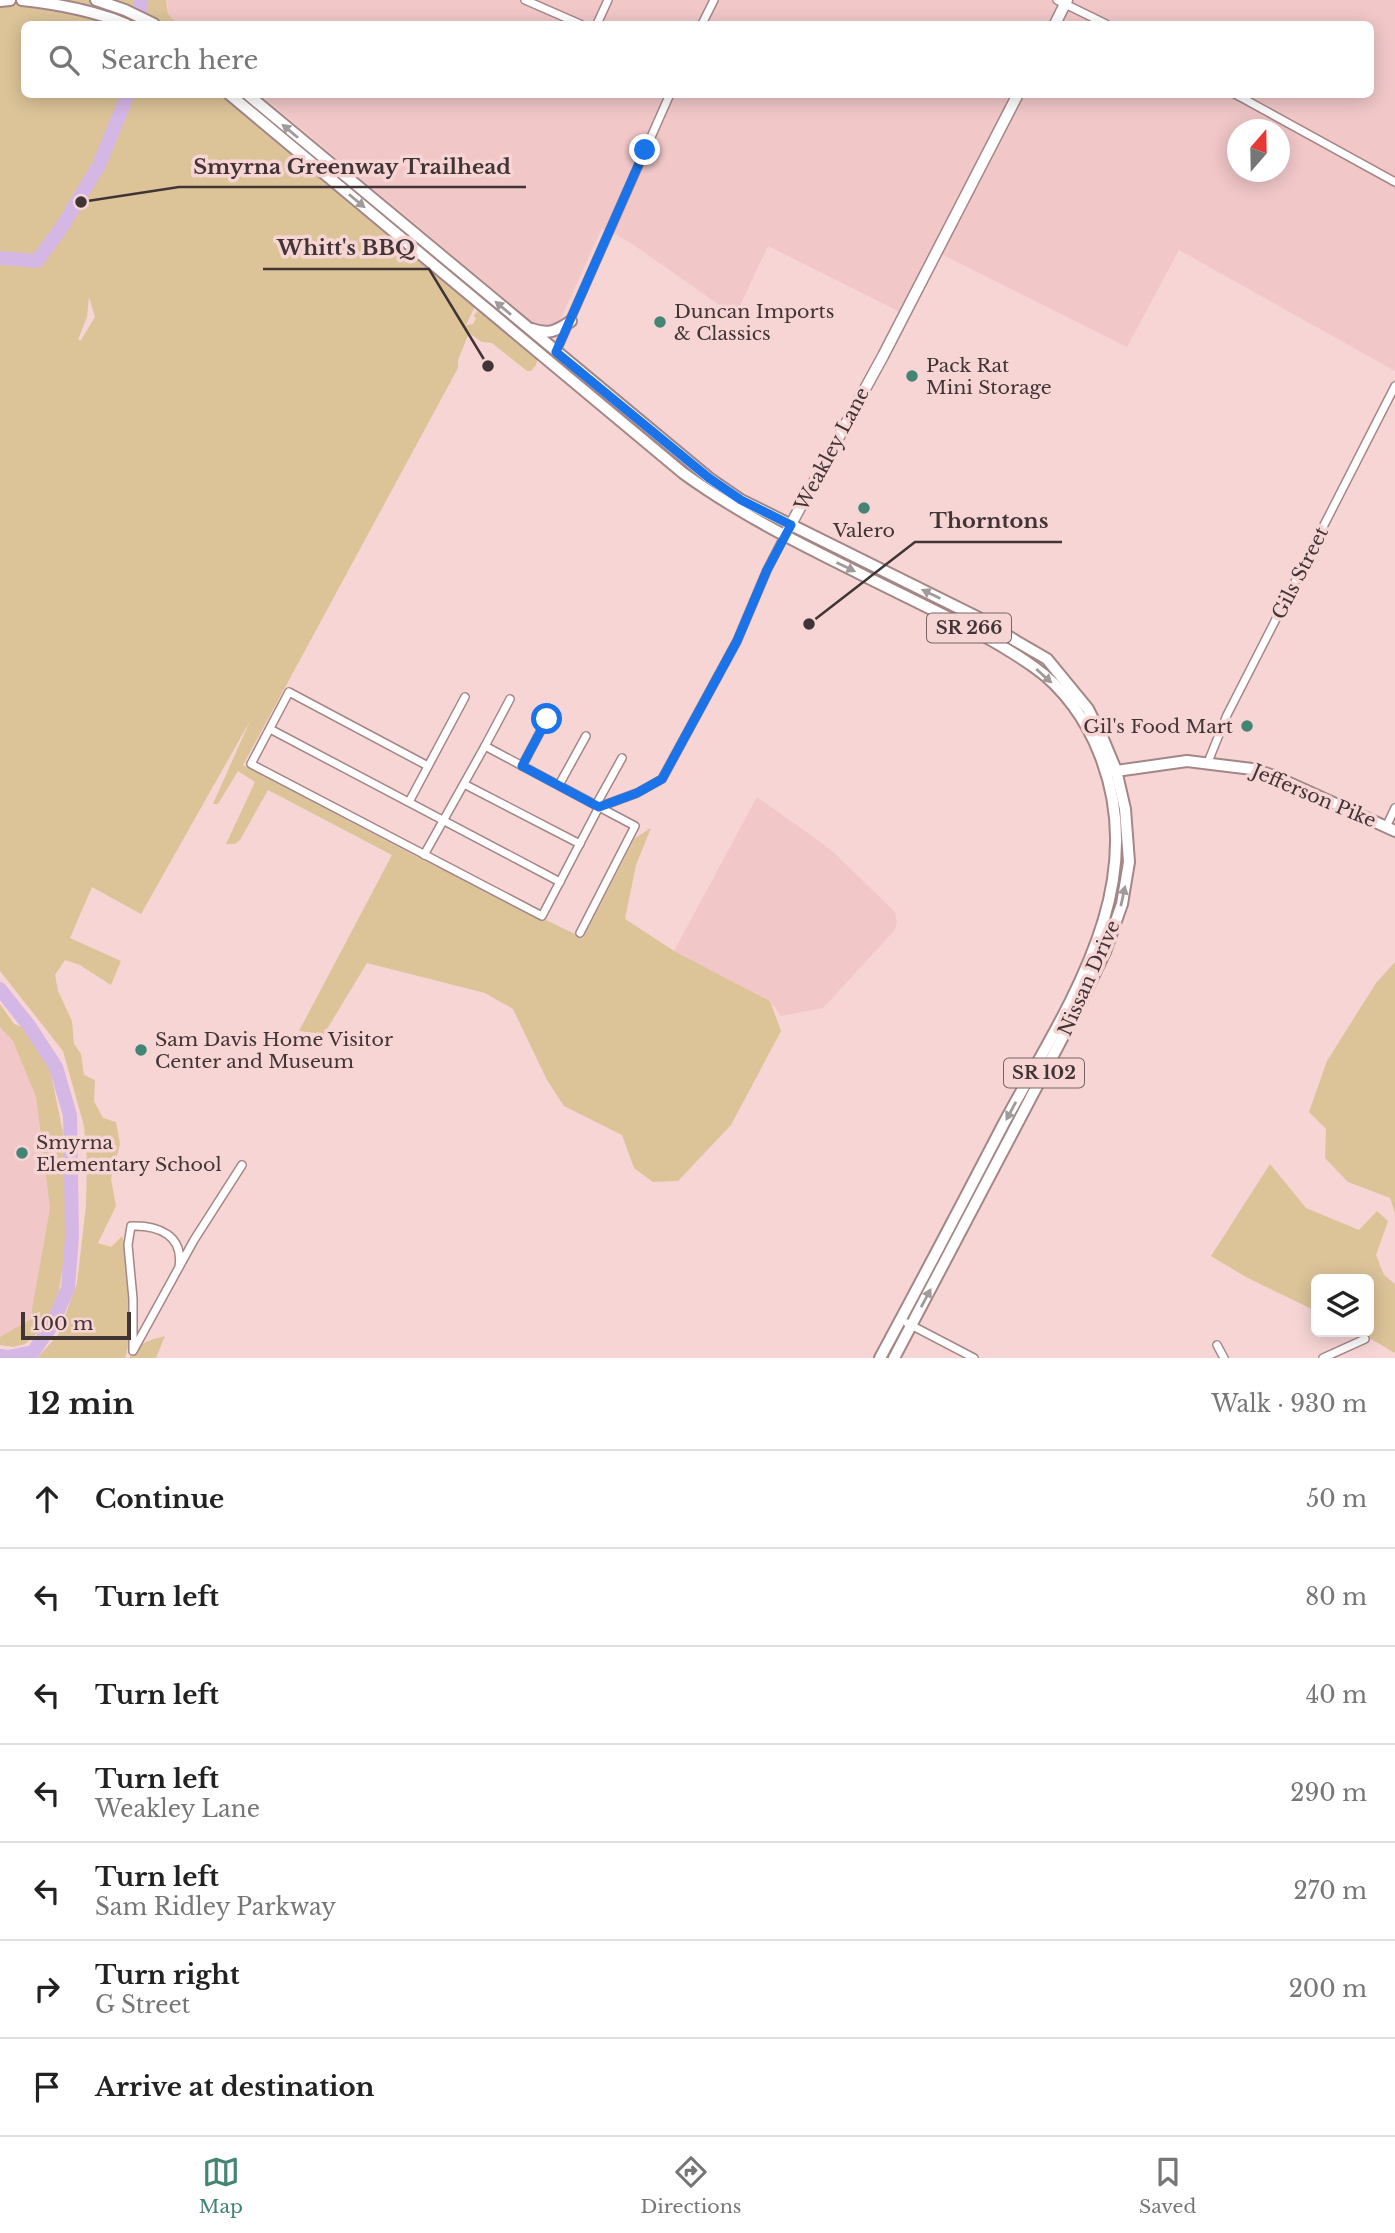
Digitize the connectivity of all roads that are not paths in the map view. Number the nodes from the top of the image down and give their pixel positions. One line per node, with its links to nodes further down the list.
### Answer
1 (9, 0): 7 (main road)
2 (22, 0): 9 (main road)
3 (96, 0): 10 (main road)
4 (525, 0): 11 (street)
5 (608, 0): 12 (street)
6 (714, 0): 13 (street)
7 (0, 1)
8 (1063, 1): 14 (main road); 15 (street)
9 (116, 21)
10 (147, 21)
11 (573, 21)
12 (598, 21)
13 (704, 21)
14 (1056, 21)
15 (1100, 21)
16 (234, 98): 24 (main road, SR 266, one-way to 24)
17 (252, 98): 23 (main road, SR 266, one-way to 17)
18 (668, 98): 22 (street)
19 (1016, 98): 26 (main road, Weakley Lane)
20 (1242, 98): 21 (street)
21 (1395, 182)
22 (570, 321): 23 (main road); 24 (street)
23 (524, 326): 24 (main road, SR 266)
24 (552, 356): 26 (main road, SR 266); 27 (main road, SR 266)
25 (1395, 386): 35 (street, Gils Street)
26 (791, 525): 27 (main road, Weakley Lane); 38 (main road, SR 266, one-way to 26)
27 (784, 537): 38 (main road, SR 266, one-way to 38); 42 (street, Weakley Lane)
28 (465, 696): 36 (street)
29 (510, 699): 33 (street)
30 (547, 719): 37 (street)
31 (270, 729): 36 (street); 41 (street); 47 (street)
32 (586, 736): 40 (street)
33 (485, 746): 37 (street); 39 (street)
34 (622, 758): 42 (street)
35 (1209, 762): 38 (main road, Jefferson Pike); 45 (main road, Jefferson Pike)
36 (428, 766): 41 (street)
37 (522, 766): 40 (street)
38 (1111, 771): 52 (main road, Nissan Drive / SR 102)
39 (464, 784): 44 (street); 46 (street)
40 (559, 785): 42 (street)
41 (409, 802): 44 (street)
42 (598, 806): 46 (street); 49 (street)
43 (1395, 808): 45 (street)
44 (444, 820): 47 (street); 48 (street)
45 (1390, 829)
46 (580, 844): 48 (street)
47 (424, 855): 48 (street)
48 (560, 882)
49 (580, 933)
50 (242, 1165): 51 (street)
51 (179, 1267): 55 (street); 55 (street)
52 (906, 1323): 56 (main road, Nissan Drive / SR 102); 57 (main road, Nissan Drive / SR 102); 58 (street)
53 (1365, 1339): 60 (street)
54 (1217, 1345): 59 (street)
55 (131, 1354)
56 (880, 1358)
57 (894, 1358)
58 (974, 1358)
59 (1224, 1358)
60 (1322, 1358)

